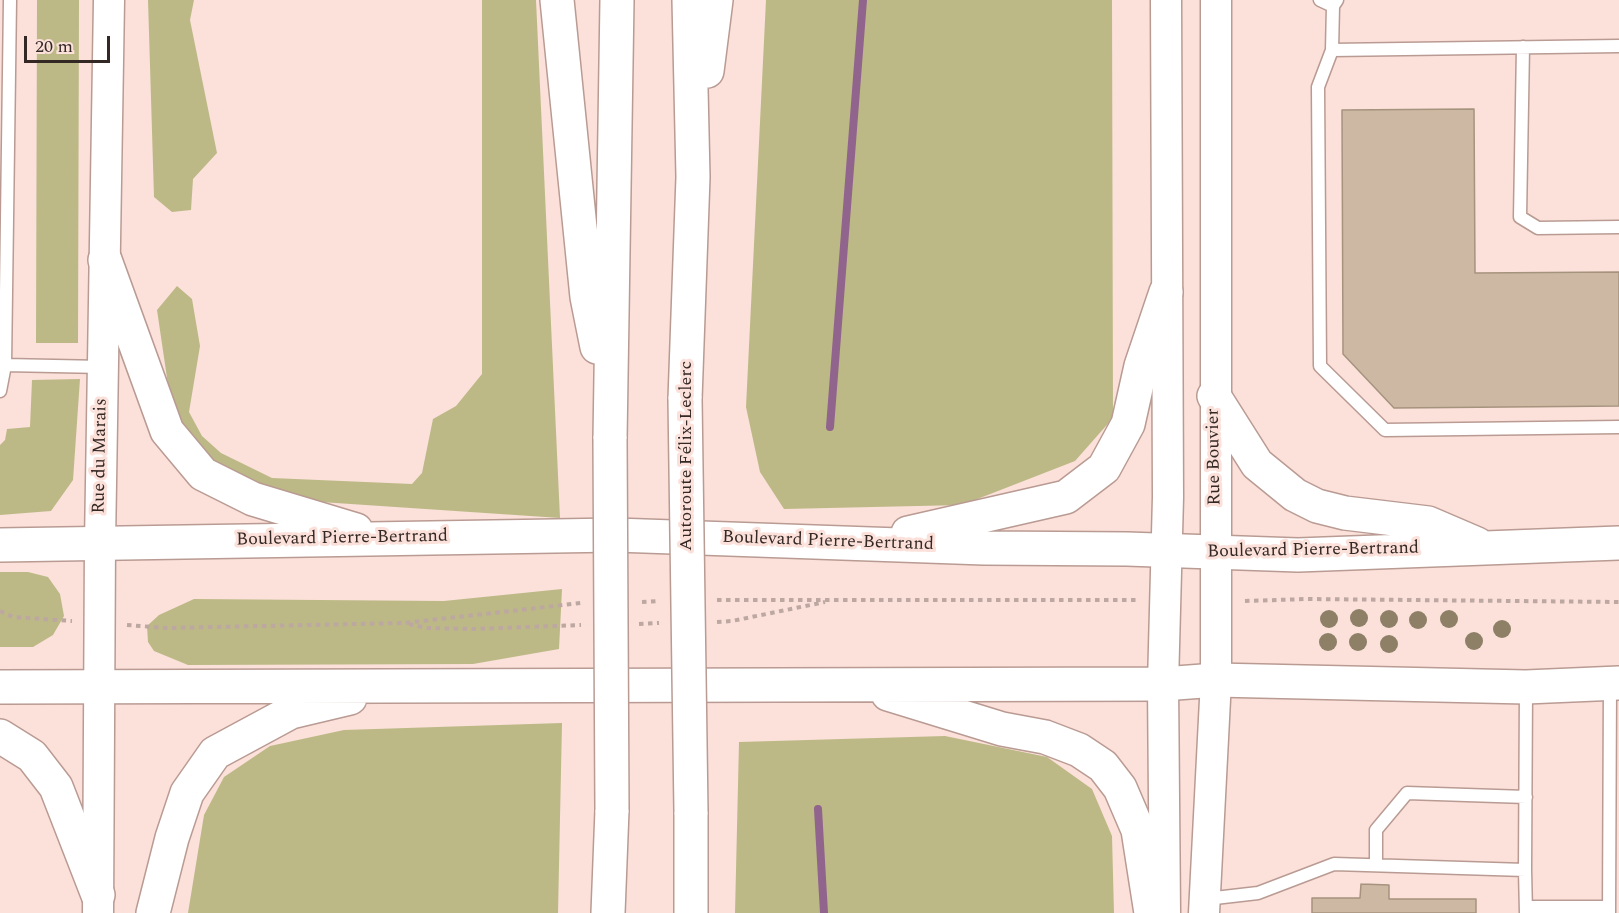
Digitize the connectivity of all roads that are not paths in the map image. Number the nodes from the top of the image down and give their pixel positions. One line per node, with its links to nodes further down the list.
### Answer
1 (10, 0): 18 (lane)
2 (109, 0): 16 (street, Rue du Marais)
3 (557, 0): 22 (main road)
4 (617, 0): 22 (main road)
5 (689, 0): 14 (main road, Autoroute Félix-Leclerc)
6 (716, 0): 14 (main road)
7 (1166, 0): 17 (street)
8 (1216, 0): 21 (street, Rue Bouvier)
9 (1320, 0): 10 (lane)
10 (1335, 3): 13 (lane)
11 (1619, 46): 12 (lane)
12 (1523, 47): 13 (lane); 15 (lane)
13 (1332, 50): 23 (lane)
14 (693, 177): 51 (main road, Autoroute Félix-Leclerc, bridge)
15 (1619, 228)
16 (105, 260): 19 (street, Rue du Marais); 24 (main road)
17 (1166, 292): 25 (main road); 30 (street)
18 (2, 365): 19 (lane); 20 (lane)
19 (103, 367): 26 (street, Rue du Marais)
20 (0, 391)
21 (1214, 396): 29 (main road); 31 (street, Rue Bouvier)
22 (610, 425): 50 (main road, bridge)
23 (1619, 427)
24 (386, 539): 25 (main road, Boulevard Pierre-Bertrand); 26 (main road, Boulevard Pierre-Bertrand)
25 (865, 542): 30 (main road, Boulevard Pierre-Bertrand)
26 (100, 543): 28 (main road, Boulevard Pierre-Bertrand); 36 (street, Rue du Marais)
27 (1619, 543): 29 (main road, Boulevard Pierre-Bertrand)
28 (0, 545)
29 (1484, 547): 31 (main road, Boulevard Pierre-Bertrand)
30 (1168, 550): 31 (main road, Boulevard Pierre-Bertrand); 34 (street)
31 (1216, 554): 32 (street, Rue Bouvier)
32 (1216, 680): 34 (main road); 39 (main road); 46 (street, Rue Bouvier)
33 (857, 684): 34 (main road); 37 (main road); 52 (main road)
34 (1163, 684): 53 (street)
35 (1614, 684): 39 (main road); 41 (lane)
36 (98, 685): 37 (main road); 38 (main road); 45 (street, Rue du Marais)
37 (402, 685): 49 (main road)
38 (0, 687)
39 (1526, 687): 42 (lane)
40 (0, 736): 45 (main road)
41 (1615, 781): 48 (lane)
42 (1526, 797): 43 (lane); 44 (lane)
43 (1376, 865): 44 (lane); 46 (lane)
44 (1525, 870): 47 (lane)
45 (98, 904)
46 (1204, 906)
47 (1526, 910): 48 (lane)
48 (1609, 910)
49 (153, 913)
50 (608, 913)
51 (691, 913)
52 (1151, 913)
53 (1165, 913)

